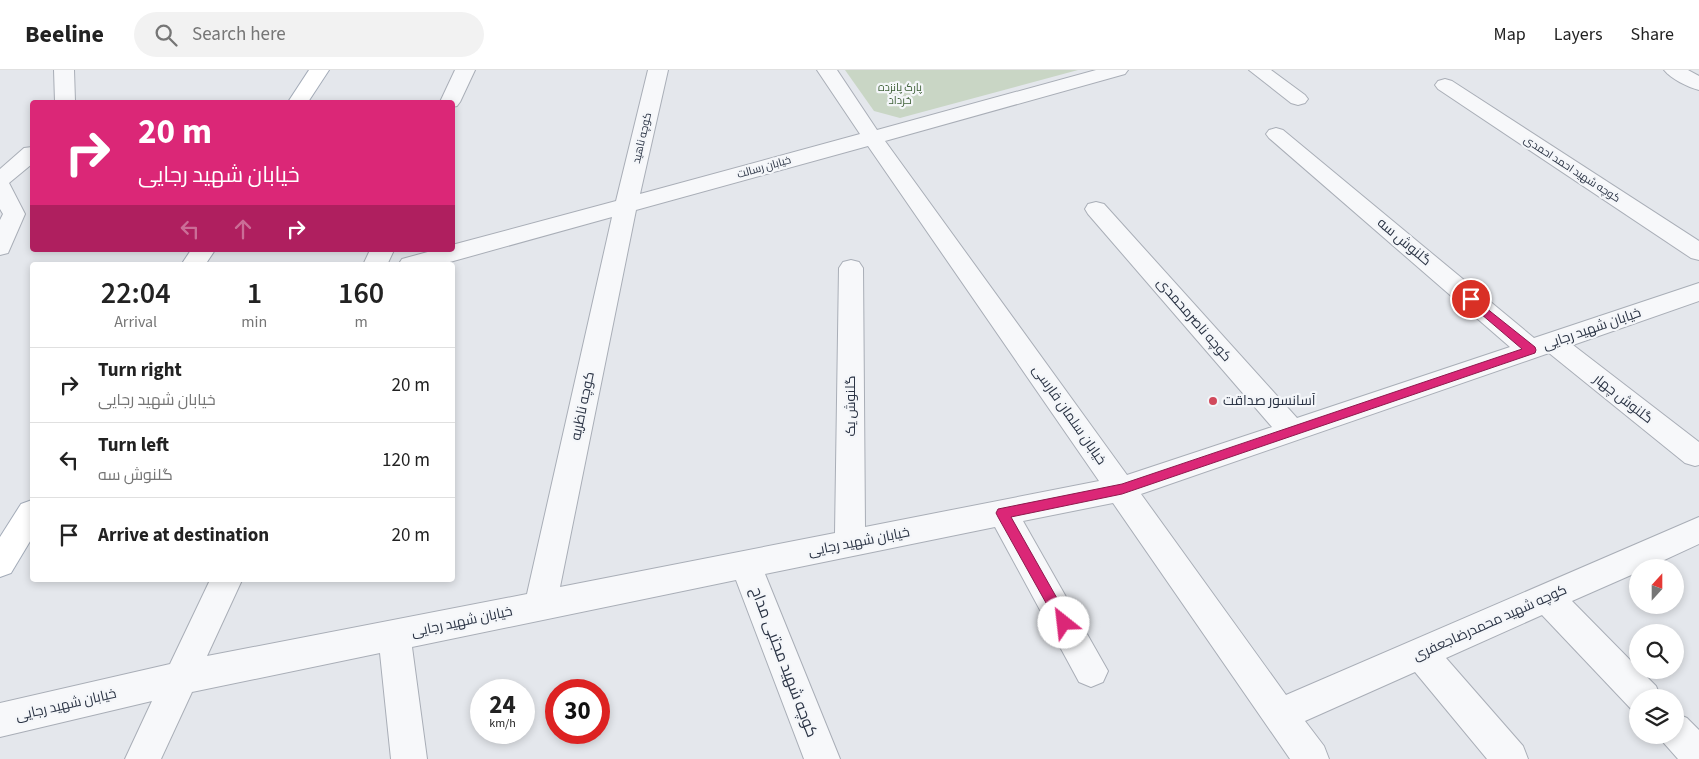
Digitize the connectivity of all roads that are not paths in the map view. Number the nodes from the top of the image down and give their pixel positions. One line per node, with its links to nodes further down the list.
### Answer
1 (64, 70): 12 (street)
2 (319, 70): 13 (main road)
3 (464, 70): 14 (street)
4 (658, 70): 20 (street, کوچه ناهید)
5 (827, 70): 16 (street, خیابان سلمان فارسی)
6 (1118, 70): 16 (street, خیابان رسالت)
7 (1258, 70): 11 (street)
8 (1674, 70): 9 (street)
9 (1699, 84)
10 (1445, 85): 23 (street, کوچه شهید احمد احمدی)
11 (1298, 99)
12 (65, 100)
13 (299, 100)
14 (451, 100)
15 (1276, 134): 27 (street, گلنوش سه)
16 (872, 137): 20 (street, خیابان رسالت); 30 (street, خیابان سلمان فارسی)
17 (30, 155): 18 (street)
18 (0, 180)
19 (0, 186): 22 (street)
20 (626, 205): 24 (street, خیابان رسالت); 39 (street, کوچه ناظریه)
21 (1096, 208): 28 (street, کوچه ناصرمحمدی)
22 (0, 247)
23 (1699, 252)
24 (421, 262)
25 (851, 268): 34 (street, گلنوش یک)
26 (1699, 292): 27 (street, خیابان شهید رجایی)
27 (1541, 346): 28 (street, خیابان شهید رجایی); 29 (street, گلنوش چهار)
28 (1292, 431): 30 (street, خیابان شهید رجایی)
29 (1695, 455)
30 (1122, 489): 31 (street, خیابان شهید رجایی); 45 (street, خیابان سلمان فارسی)
31 (1003, 513): 34 (street, خیابان شهید رجایی); 42 (street)
32 (30, 516): 35 (main road)
33 (1699, 530): 38 (street, کوچه شهید محمدرضاجعفری)
34 (850, 544): 36 (street, خیابان شهید رجایی)
35 (0, 563)
36 (746, 565): 39 (street, خیابان شهید رجایی); 51 (street, کوچه شهید مجتبی مداح)
37 (225, 582): 43 (street)
38 (1547, 598): 41 (street, کوچه شهید محمدرضاجعفری); 44 (street)
39 (540, 606): 40 (street, خیابان شهید رجایی)
40 (394, 635): 43 (street, خیابان شهید رجایی); 50 (street)
41 (1421, 652): 45 (street, کوچه شهید محمدرضاجعفری); 53 (street)
42 (1091, 670)
43 (180, 678): 46 (street, خیابان شهید رجایی); 49 (street)
44 (1635, 689)
45 (1280, 715): 52 (street, خیابان سلمان فارسی)
46 (0, 720)
47 (1684, 739): 48 (street)
48 (1699, 755)
49 (143, 759)
50 (409, 759)
51 (822, 759)
52 (1311, 759)
53 (1510, 759)

